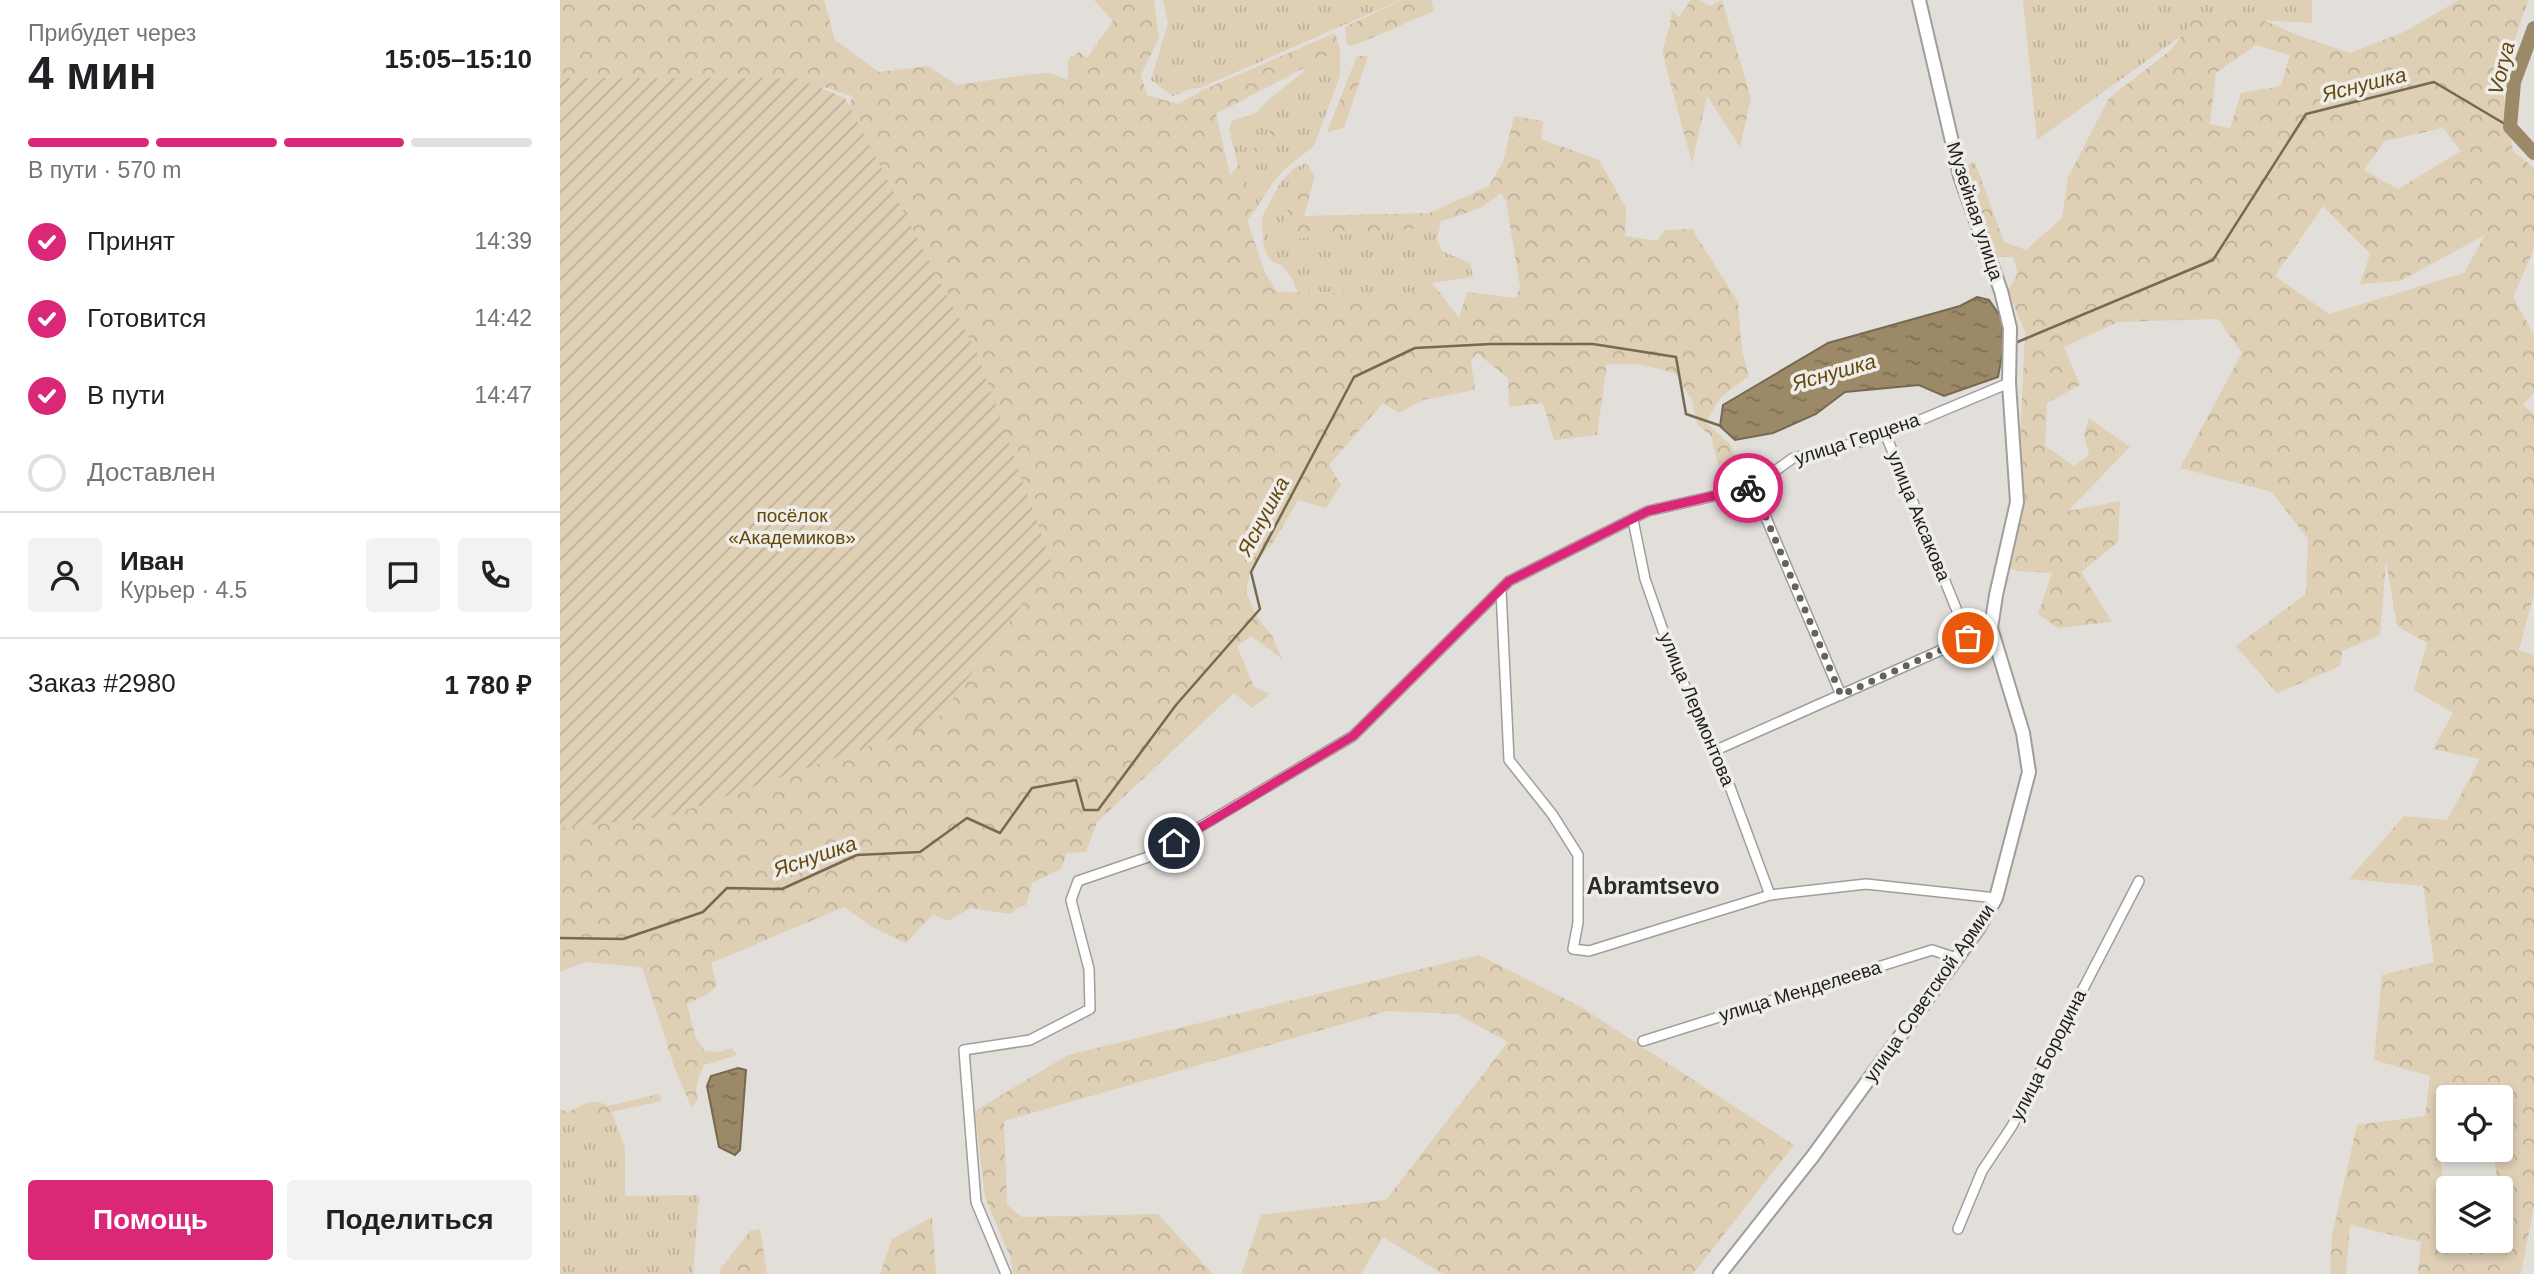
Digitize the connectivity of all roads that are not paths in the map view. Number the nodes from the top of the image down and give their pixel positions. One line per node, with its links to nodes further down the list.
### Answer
1 (1919, 0): 2 (street, Музейная улица)
2 (2009, 383): 3 (street, улица Герцена); 7 (street, улица Советской Армии)
3 (1885, 433): 4 (street, улица Герцена); 8 (street, улица Аксакова)
4 (1753, 487): 5 (street, улица Герцена); 9 (street)
5 (1633, 520): 6 (street, улица Герцена); 10 (street, улица Лермонтова)
6 (1501, 590): 12 (street); 17 (street, улица Герцена)
7 (1991, 628): 8 (street); 13 (street, улица Советской Армии)
8 (1968, 638): 9 (street)
9 (1841, 695): 10 (street)
10 (1714, 751): 12 (street, улица Лермонтова)
11 (2138, 881): 16 (street, улица Бородина)
12 (1770, 895): 13 (street)
13 (1996, 898): 14 (street, улица Советской Армии)
14 (1956, 958): 15 (street, улица Менделеева); 18 (street, улица Советской Армии)
15 (1643, 1041)
16 (1958, 1229)
17 (1006, 1274)
18 (1720, 1274)

